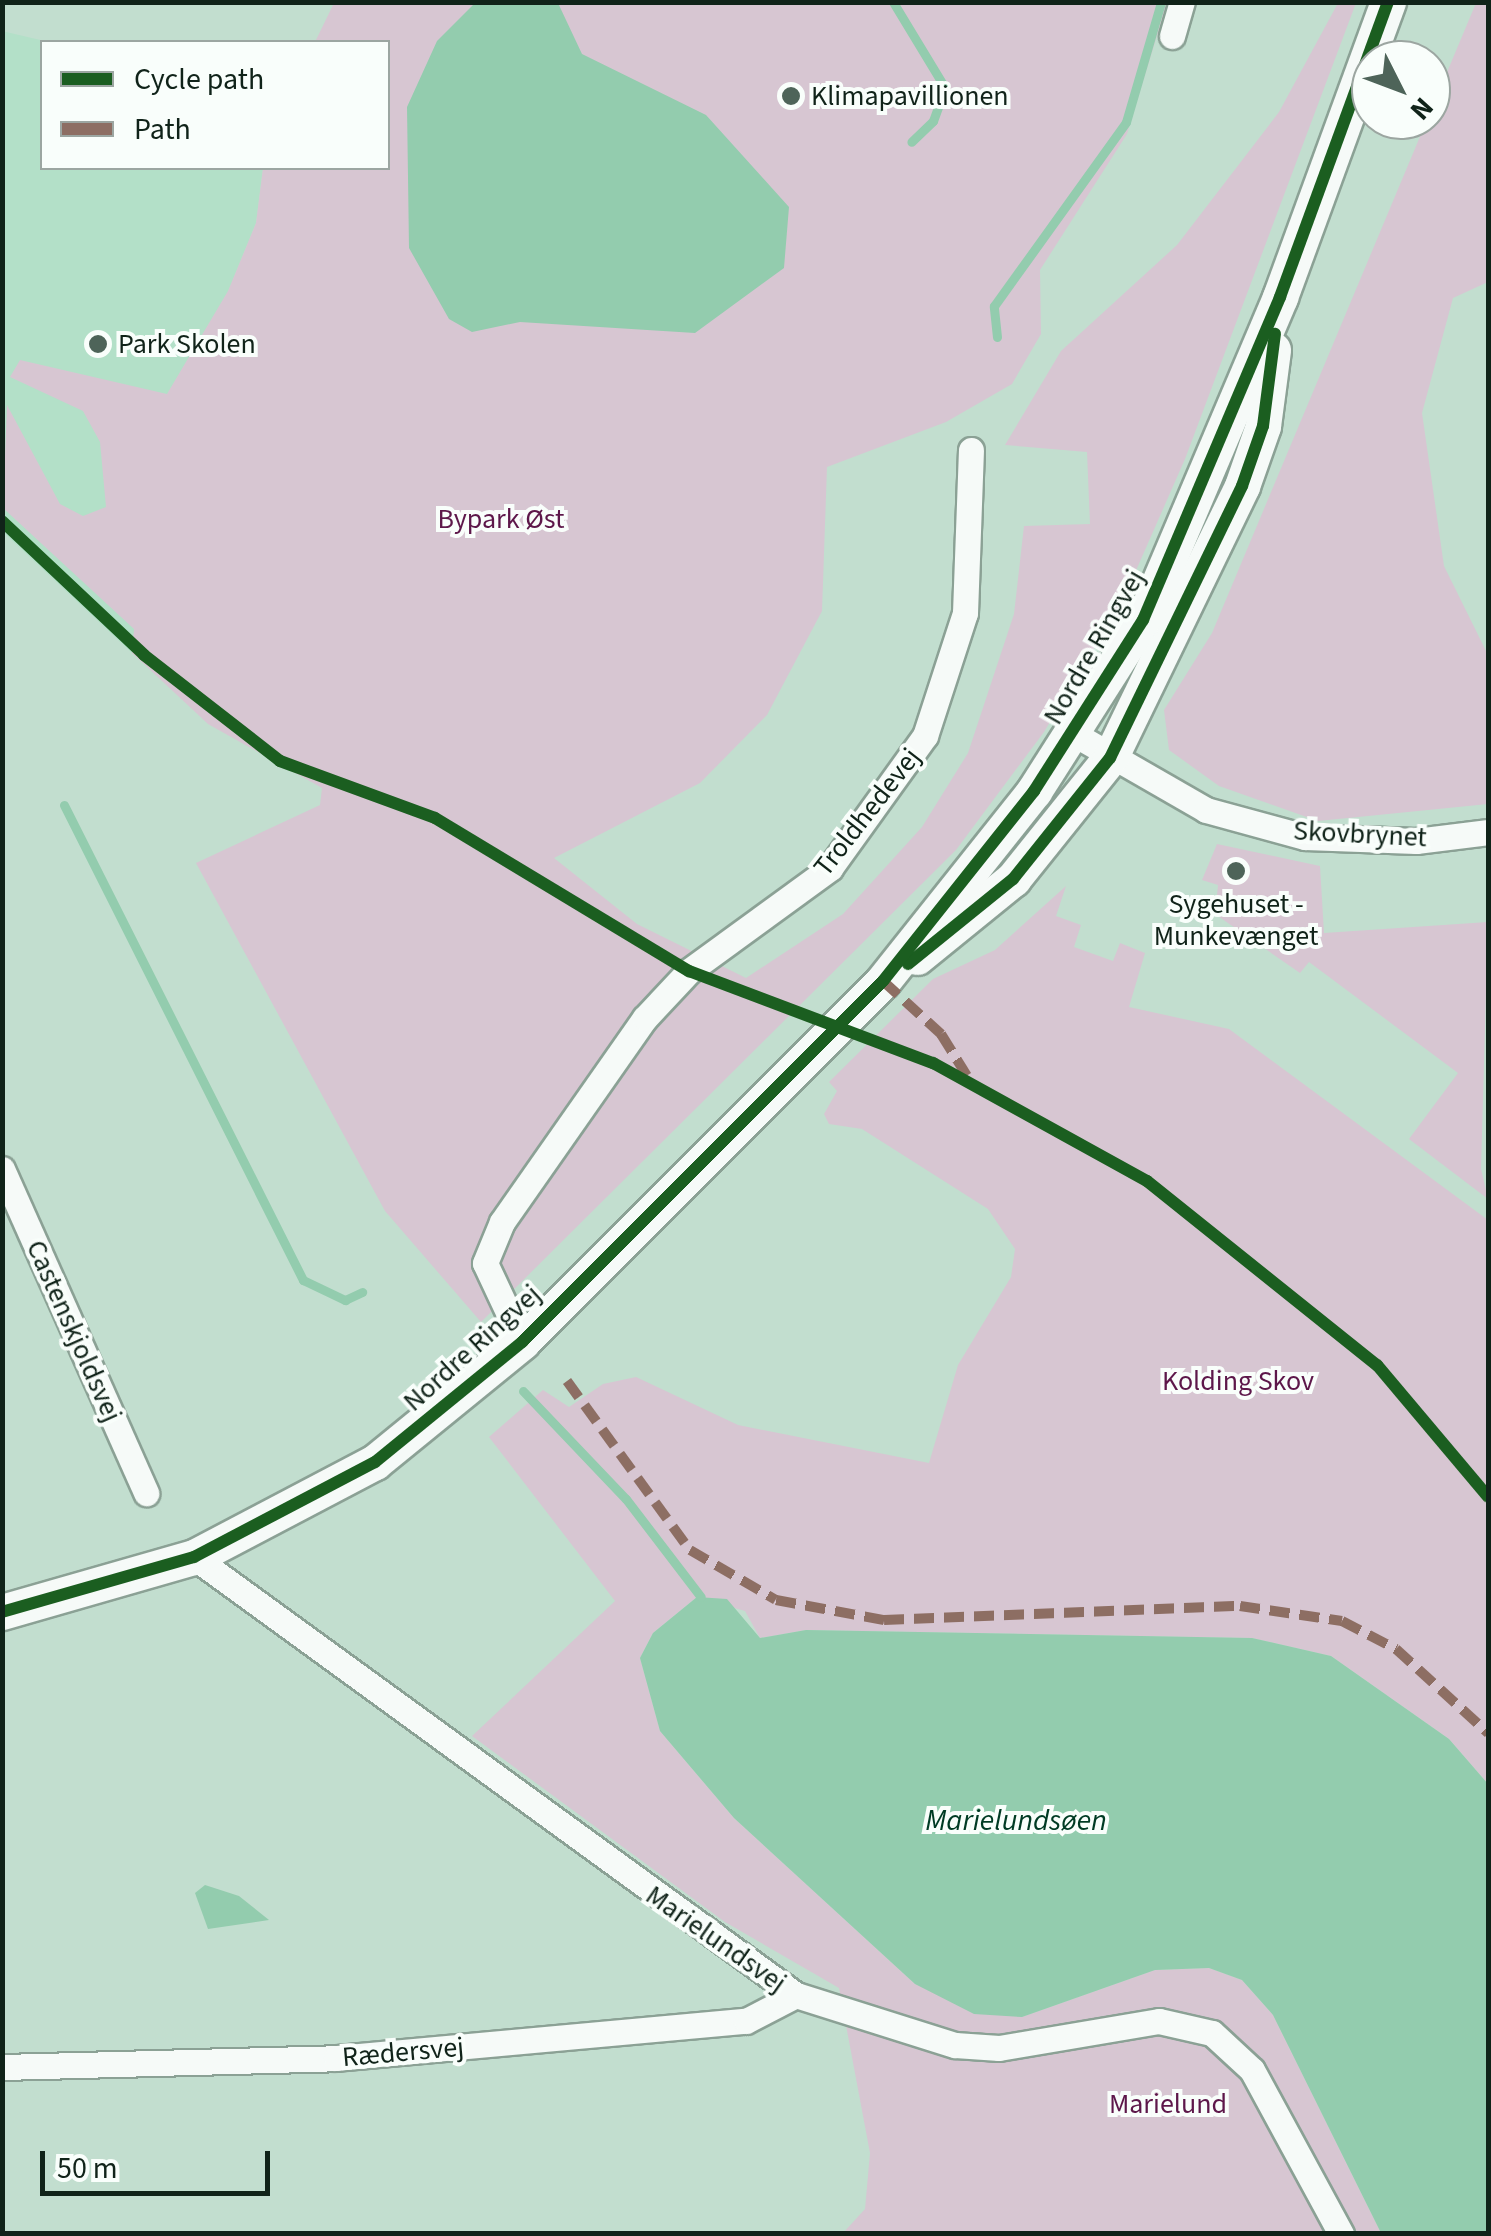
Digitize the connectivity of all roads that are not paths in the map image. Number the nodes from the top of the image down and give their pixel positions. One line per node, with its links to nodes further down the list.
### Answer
1 (1182, 2): 3 (street)
2 (1388, 2): 4 (main road, Nordre Ringvej)
3 (1172, 36)
4 (1280, 297): 6 (main road, Nordre Ringvej); 7 (main road, Nordre Ringvej)
5 (971, 450): 11 (street, Troldhedevej)
6 (1074, 734): 7 (street, Skovbrynet); 9 (main road, Nordre Ringvej)
7 (1110, 758): 8 (street, Skovbrynet); 9 (main road, Nordre Ringvej)
8 (1488, 832)
9 (883, 981): 11 (main road, Nordre Ringvej)
10 (2, 1169): 12 (street, Castenskjoldsvej)
11 (522, 1342): 13 (main road, Nordre Ringvej)
12 (146, 1493)
13 (194, 1557): 14 (main road, Nordre Ringvej); 15 (street, Marielundsvej)
14 (2, 1612)
15 (796, 1995): 16 (street, Rædersvej); 17 (street, Marielundsvej)
16 (2, 2066)
17 (1341, 2234)

